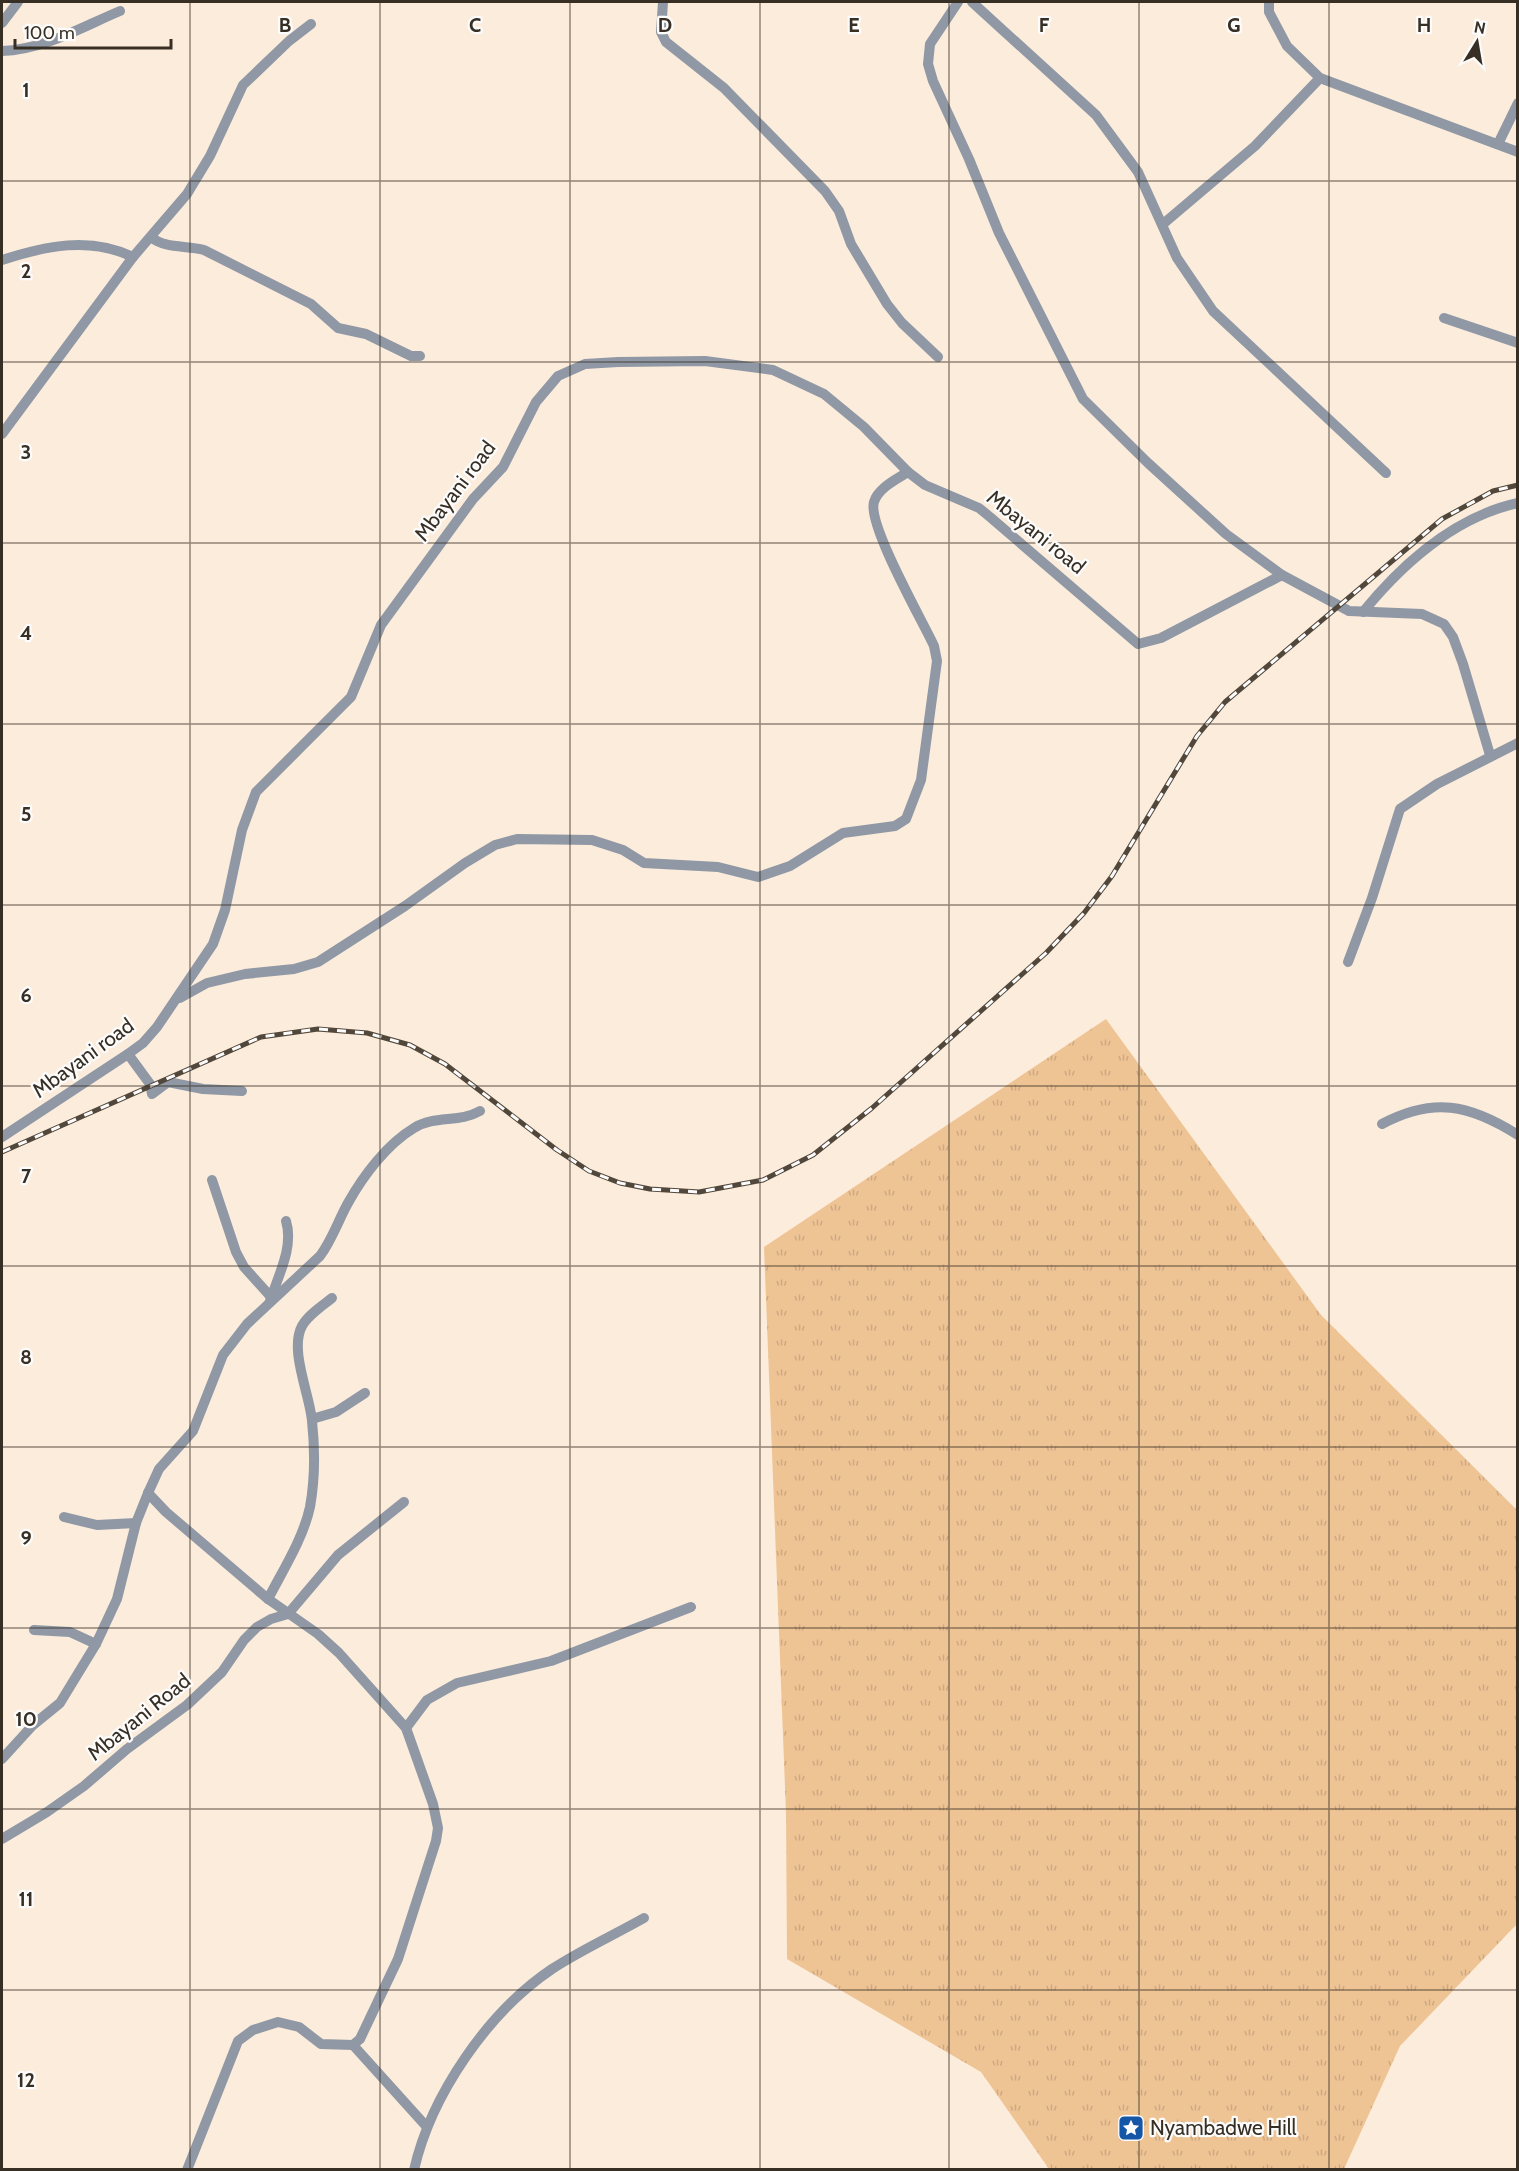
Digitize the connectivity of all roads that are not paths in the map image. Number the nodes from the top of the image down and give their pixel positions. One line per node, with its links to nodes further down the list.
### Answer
1 (18, 2): 7 (street)
2 (663, 2): 21 (street)
3 (958, 2): 26 (street)
4 (972, 2): 14 (street)
5 (1269, 2): 10 (street)
6 (120, 11): 9 (street)
7 (2, 23)
8 (311, 24): 15 (street)
9 (2, 51)
10 (1320, 78): 12 (street); 14 (street)
11 (1518, 103): 12 (street)
12 (1498, 144): 13 (street)
13 (1518, 152)
14 (1163, 224): 24 (street)
15 (151, 237): 16 (street); 20 (street)
16 (133, 258): 17 (street); 22 (street)
17 (2, 260)
18 (1444, 318): 19 (street)
19 (1518, 343)
20 (420, 356)
21 (938, 357)
22 (2, 434)
23 (908, 472): 26 (street, Mbayani road); 31 (street, Mbayani road); 31 (street)
24 (1386, 473)
25 (1518, 503): 27 (street)
26 (1282, 575): 27 (street)
27 (1363, 612): 29 (street)
28 (1518, 743): 29 (street)
29 (1490, 755): 30 (street)
30 (1348, 962)
31 (175, 1000): 32 (street, Mbayani road)
32 (128, 1054): 33 (street); 37 (street, Mbayani road)
33 (242, 1091)
34 (480, 1111): 41 (street)
35 (1382, 1124): 36 (street)
36 (1518, 1135)
37 (2, 1137)
38 (212, 1180): 41 (street)
39 (286, 1221): 41 (street)
40 (332, 1298): 43 (street)
41 (270, 1300): 44 (street)
42 (365, 1394): 43 (street)
43 (312, 1419): 48 (street)
44 (148, 1493): 47 (street); 48 (street)
45 (404, 1502): 50 (street)
46 (64, 1517): 47 (street)
47 (136, 1523): 52 (street)
48 (268, 1599): 50 (street)
49 (691, 1607): 53 (street)
50 (288, 1614): 53 (street); 55 (street, Mbayani Road)
51 (34, 1630): 52 (street)
52 (96, 1644): 54 (street)
53 (406, 1728): 57 (street)
54 (2, 1759)
55 (2, 1839)
56 (644, 1918): 58 (street)
57 (353, 2045): 58 (street); 59 (street)
58 (426, 2126): 60 (street)
59 (187, 2169)
60 (414, 2169)

